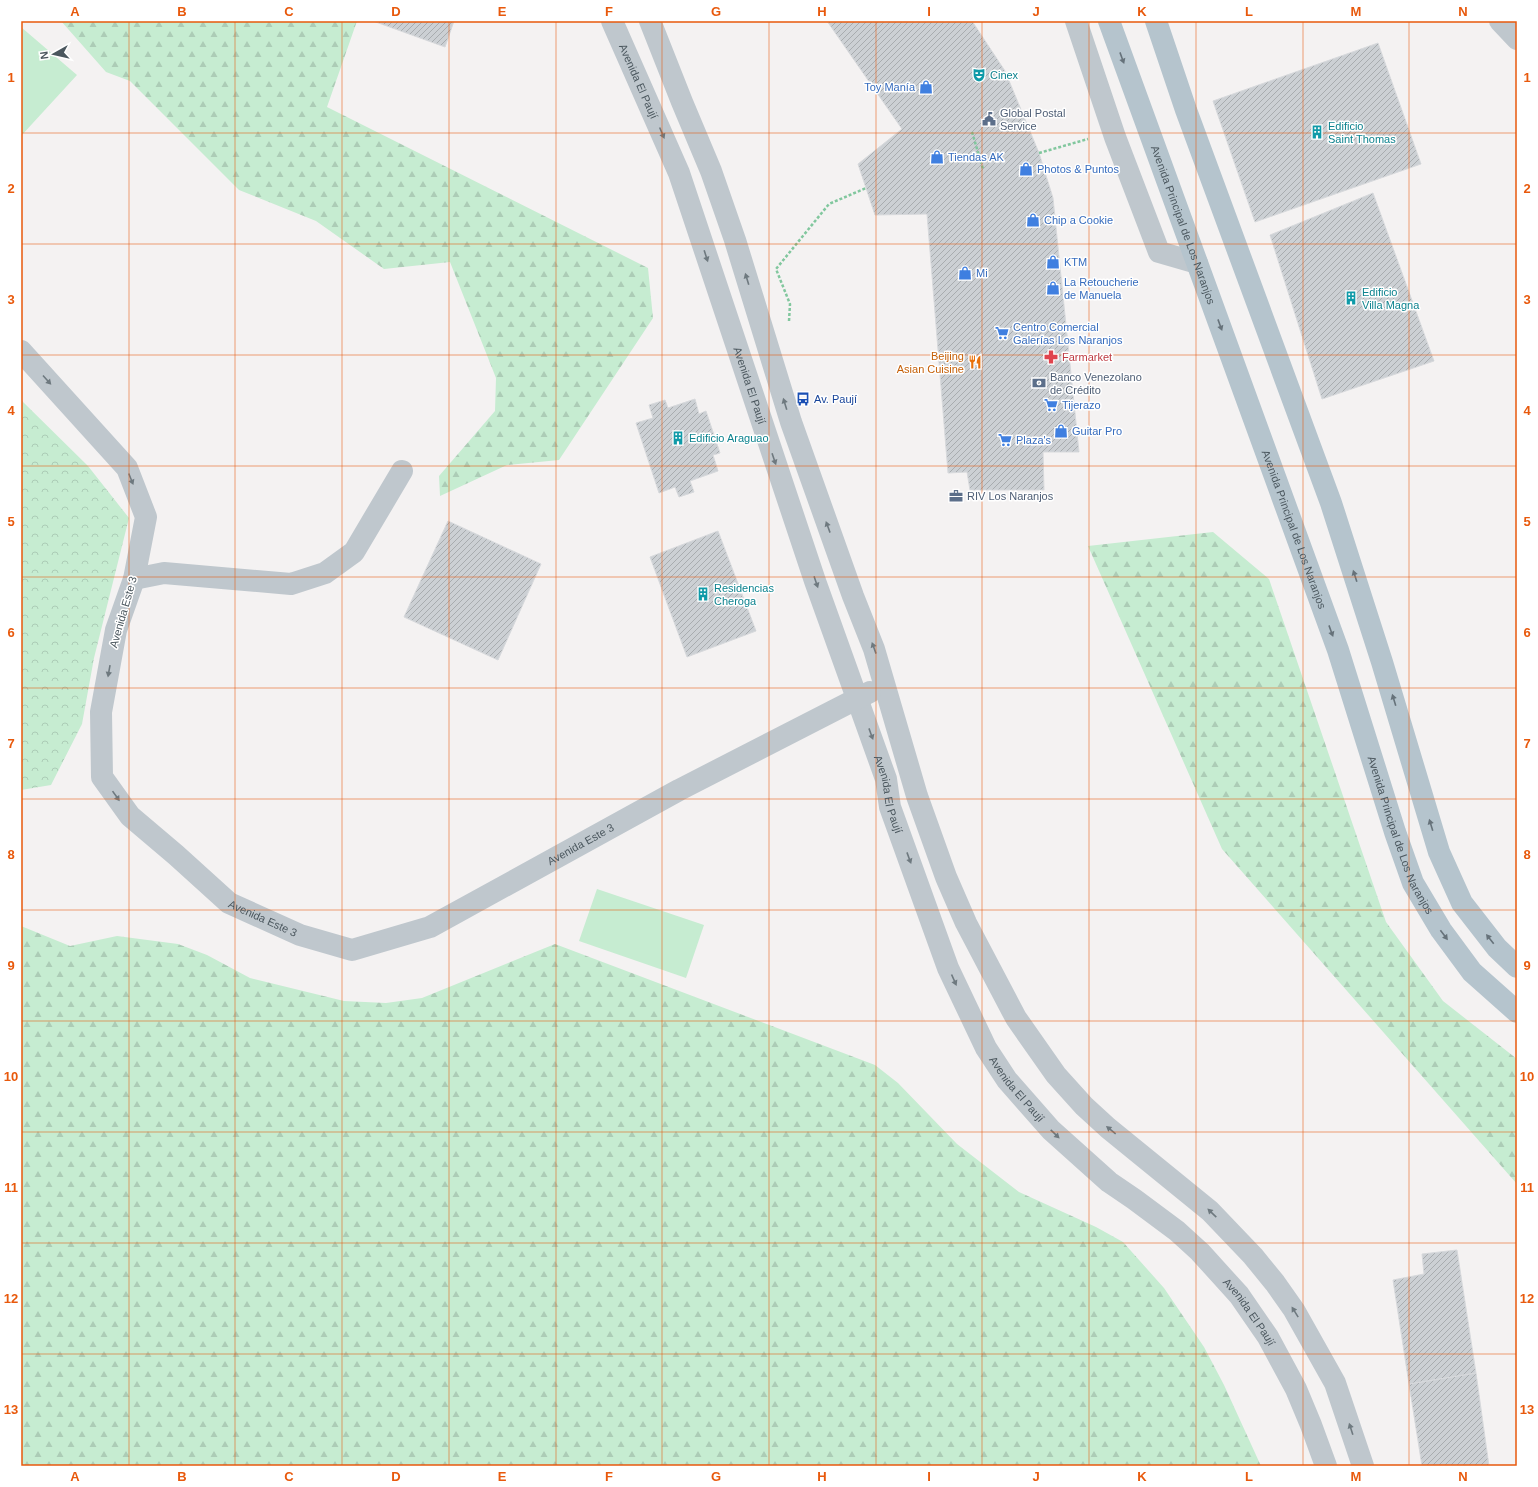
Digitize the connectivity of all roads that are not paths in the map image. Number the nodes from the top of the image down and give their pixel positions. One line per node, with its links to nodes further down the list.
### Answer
1 (612, 21): 13 (street, Avenida El Paují, one-way to 13)
2 (650, 21): 12 (street, one-way to 2)
3 (1076, 21): 8 (street)
4 (1109, 21): 8 (main road, Avenida Principal de Los Naranjos, one-way to 8)
5 (1156, 21): 14 (main road, one-way to 5)
6 (1500, 21): 7 (street)
7 (1517, 39)
8 (1197, 264): 15 (main road, Avenida Principal de Los Naranjos, one-way to 15)
9 (21, 351): 11 (street, Avenida Este 3, one-way to 11)
10 (402, 471): 11 (street)
11 (134, 578): 13 (street, Avenida Este 3, one-way to 13)
12 (886, 685): 13 (street, Avenida Este 3); 17 (street, one-way to 12)
13 (857, 697): 16 (street, Avenida El Paují, one-way to 16)
14 (1517, 967)
15 (1517, 1012)
16 (1326, 1466)
17 (1363, 1466)

